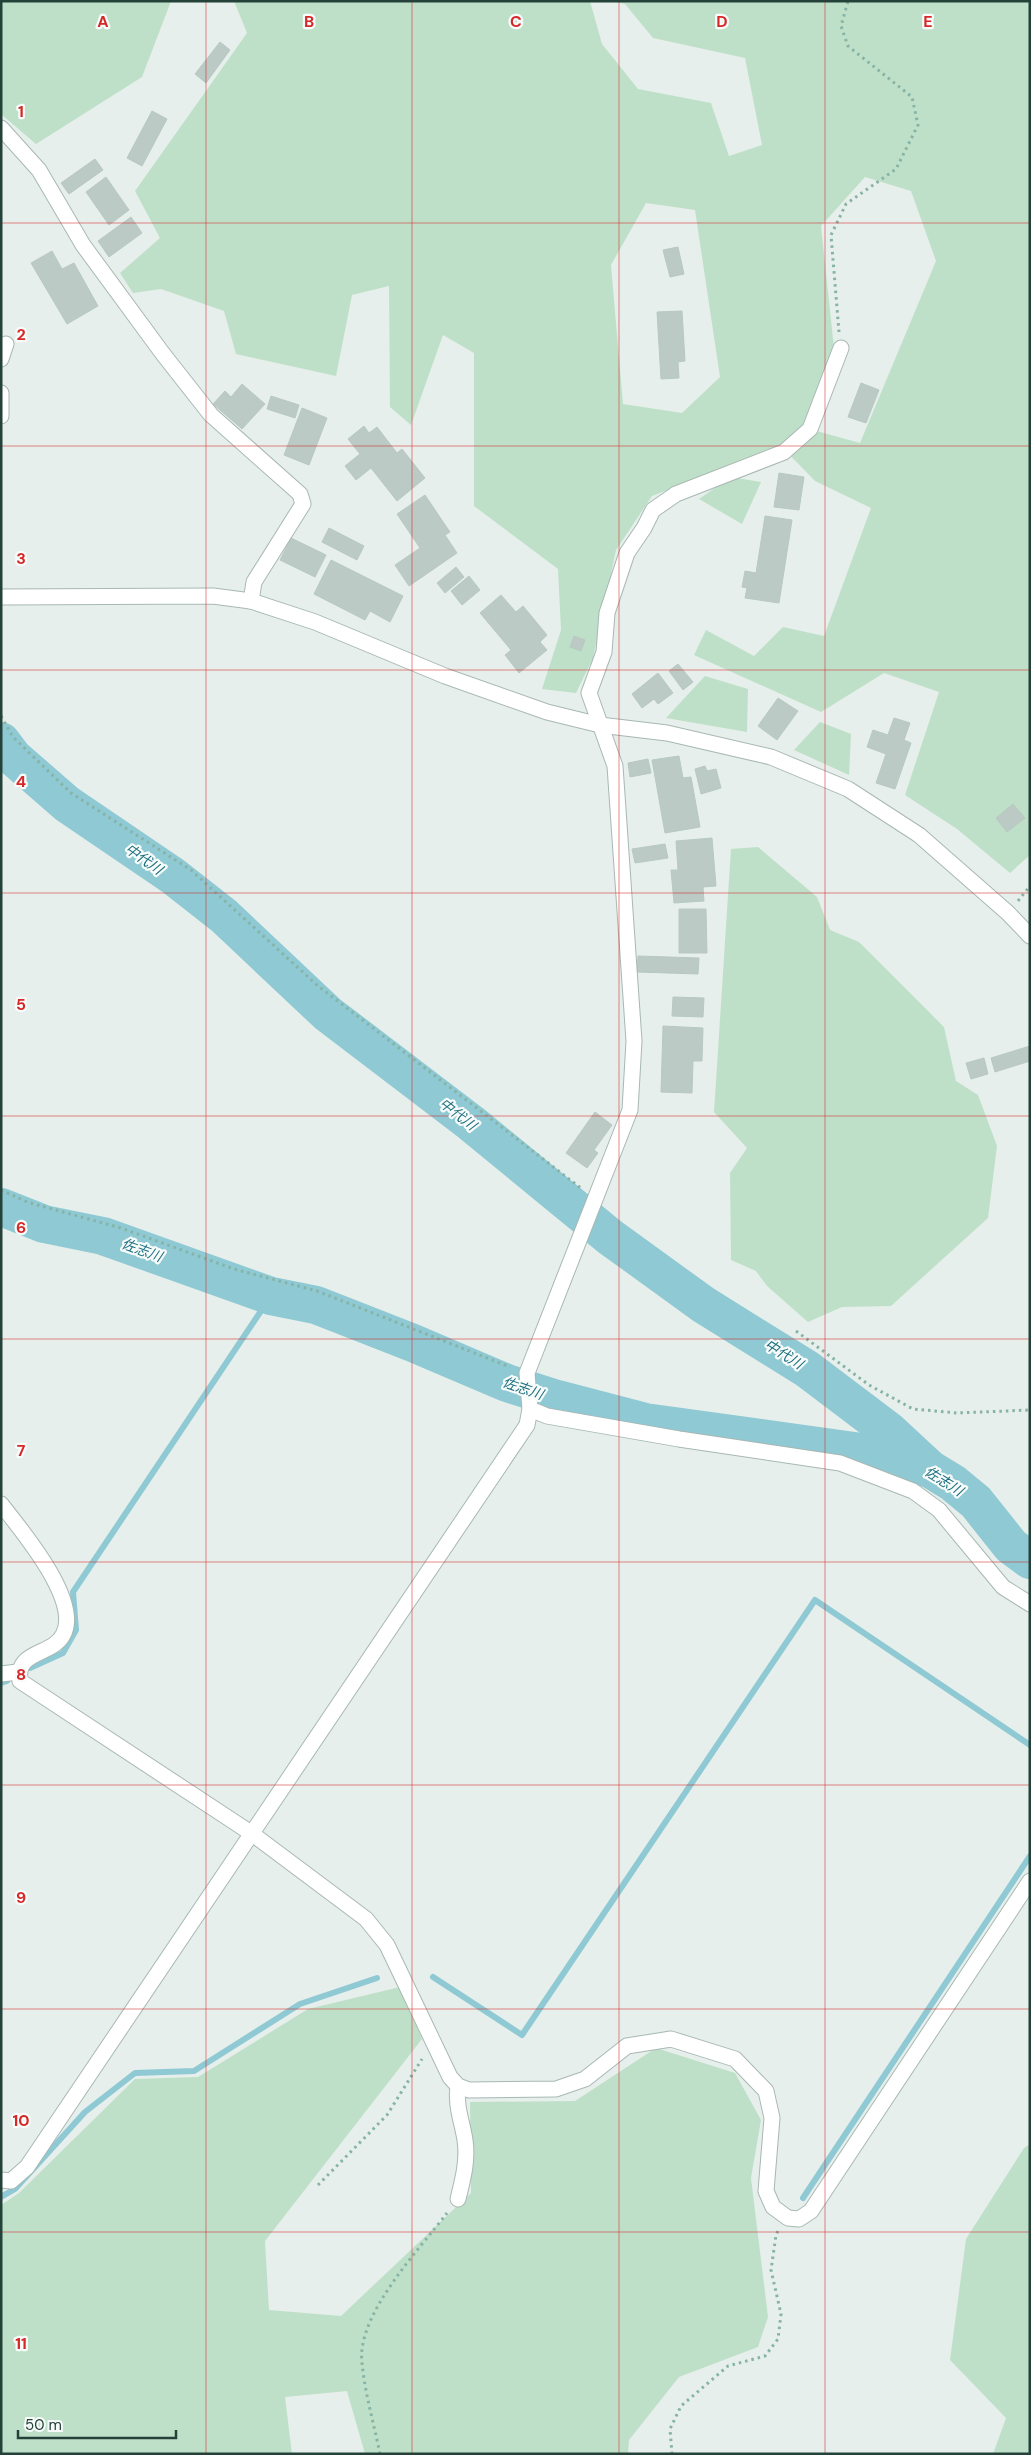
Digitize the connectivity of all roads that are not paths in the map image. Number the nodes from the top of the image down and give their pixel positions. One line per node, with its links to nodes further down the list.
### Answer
1 (1, 128): 8 (street)
2 (6, 344): 4 (street)
3 (841, 348): 9 (street)
4 (1, 359)
5 (1, 393): 6 (street)
6 (1, 416)
7 (1, 597): 8 (street)
8 (250, 601): 9 (street)
9 (600, 725): 10 (street); 11 (street)
10 (1030, 936)
11 (530, 1409): 13 (street); 16 (street)
12 (1, 1504): 14 (street)
13 (1030, 1604)
14 (18, 1672): 15 (street); 16 (street)
15 (1, 1674)
16 (251, 1833): 18 (street); 19 (street)
17 (1030, 1881): 18 (street)
18 (458, 2086): 20 (street)
19 (1, 2180)
20 (458, 2198)

